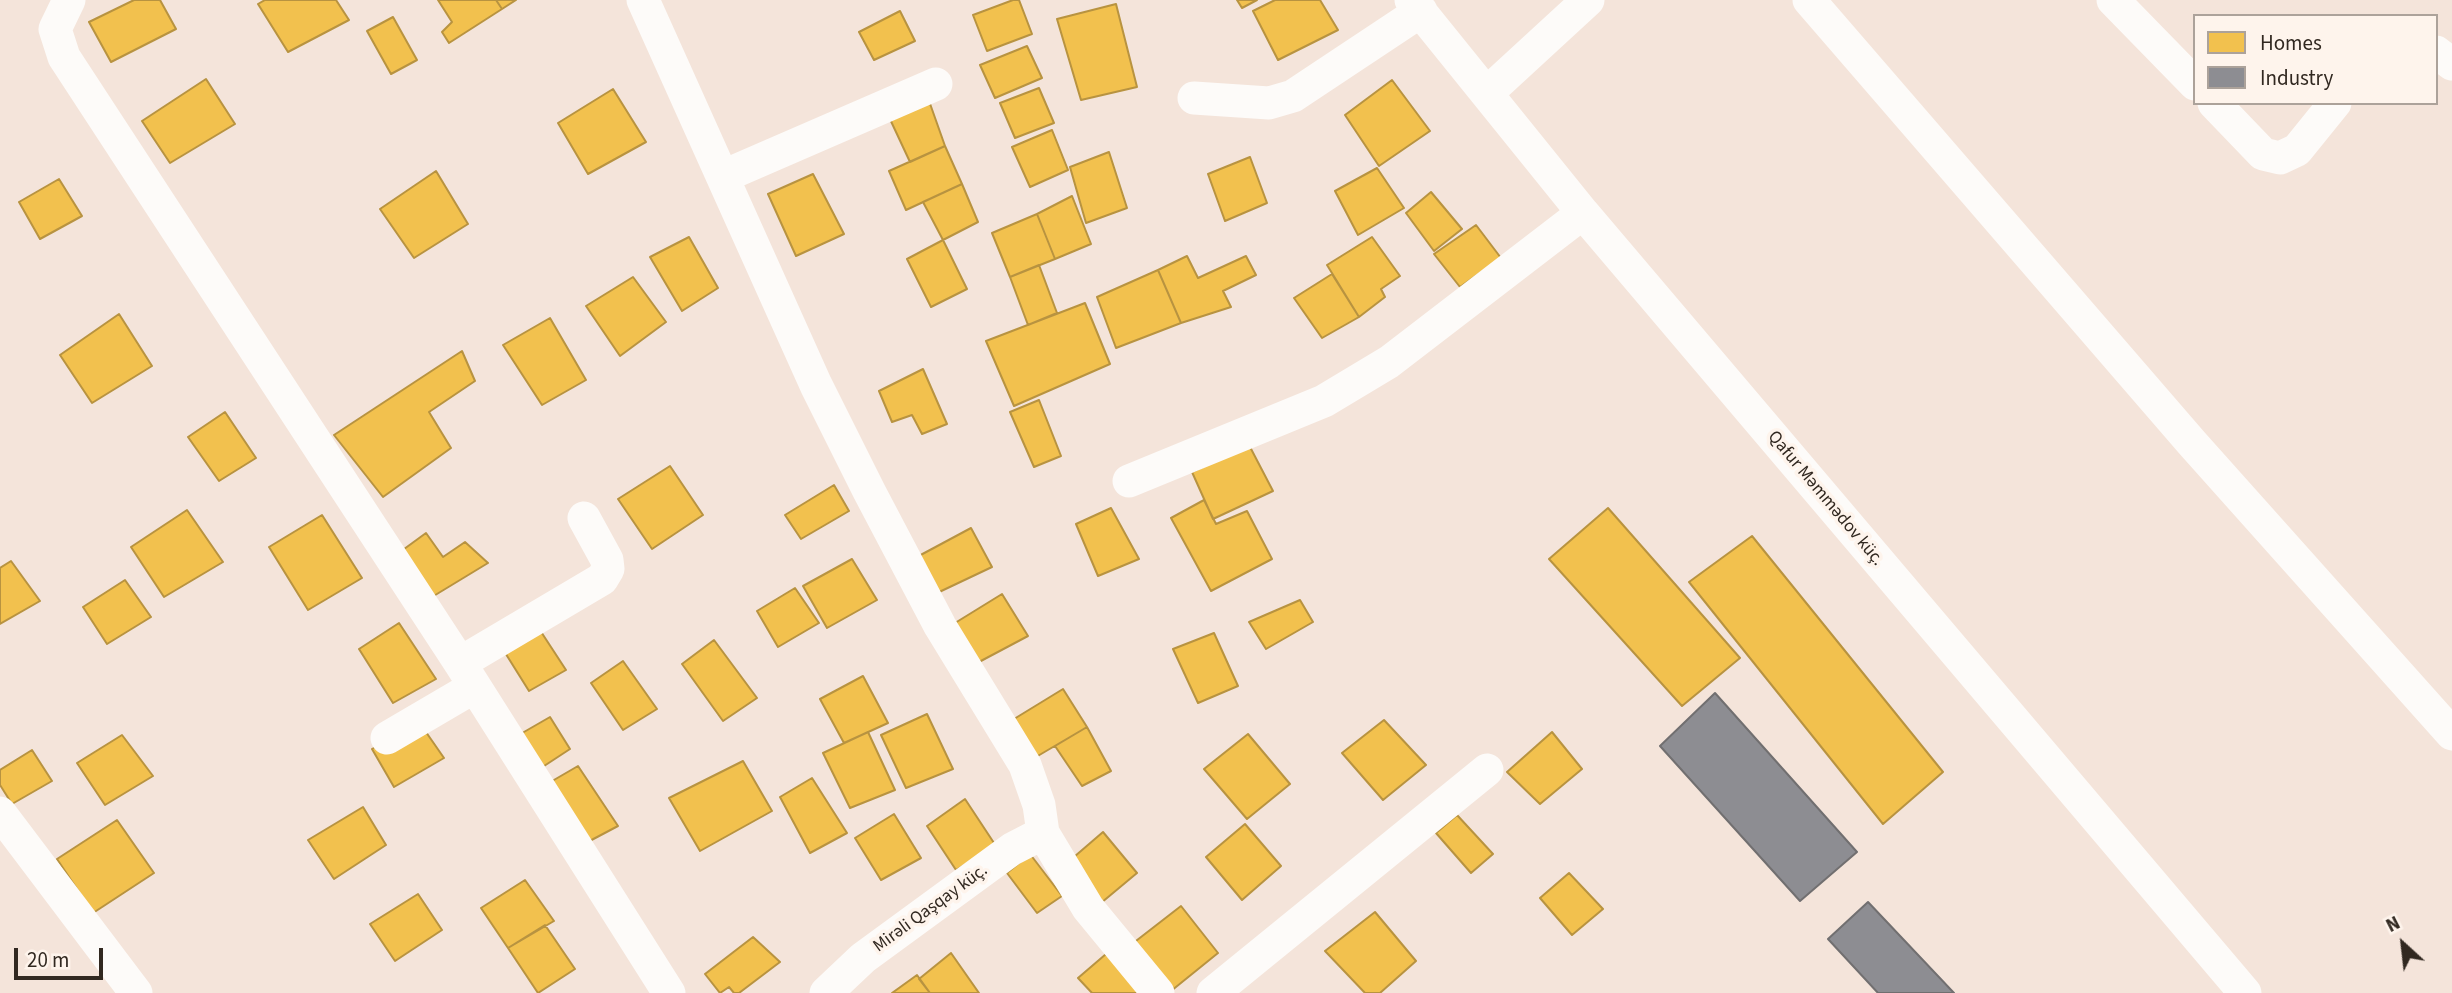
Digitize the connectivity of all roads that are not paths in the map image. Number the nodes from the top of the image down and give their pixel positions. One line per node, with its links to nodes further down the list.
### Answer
1 (69, 0): 17 (street)
2 (643, 0): 13 (street)
3 (1588, 0): 9 (street)
4 (1809, 0): 18 (street)
5 (2113, 0): 7 (street)
6 (1416, 6): 9 (street, Qafur Məmmədov küç.); 10 (street)
7 (2193, 82)
8 (936, 84): 13 (street)
9 (1488, 93): 14 (street, Qafur Məmmədov küç.)
10 (1194, 97)
11 (2216, 105): 12 (street)
12 (2333, 105)
13 (724, 176): 22 (street)
14 (1583, 213): 15 (street); 28 (street, Qafur Məmmədov küç.)
15 (1129, 481)
16 (584, 518): 17 (street)
17 (467, 675): 19 (street); 24 (street)
18 (2452, 734)
19 (387, 738)
20 (1486, 770): 27 (street)
21 (0, 813): 23 (street)
22 (1043, 833): 25 (street, Mirəli Qaşqay küç.); 26 (street)
23 (136, 993)
24 (669, 993)
25 (825, 993)
26 (1158, 993)
27 (1213, 993)
28 (2245, 993)

